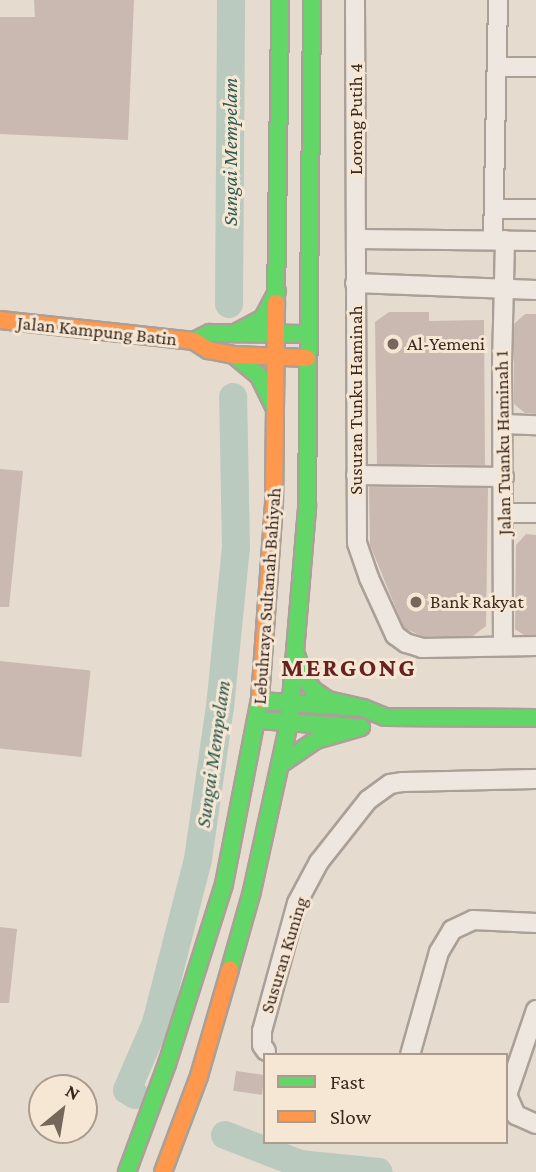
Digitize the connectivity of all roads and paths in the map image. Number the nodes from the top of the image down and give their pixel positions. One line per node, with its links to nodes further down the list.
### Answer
1 (280, 0): 13 (main road, Lebuhraya Sultanah Bahiyah)
2 (312, 0): 19 (main road, Lebuhraya Sultanah Bahiyah)
3 (355, 0): 9 (street, Lorong Putih 4)
4 (498, 0): 5 (street, Jalan Tuanku Haminah 1)
5 (498, 67): 6 (street); 7 (street, Jalan Tuanku Haminah 1)
6 (536, 68)
7 (494, 209): 8 (street); 10 (street, Jalan Tuanku Haminah 1)
8 (536, 209)
9 (356, 239): 10 (street); 12 (street, Lorong Putih 4)
10 (499, 240): 11 (street); 14 (street, Jalan Tuanku Haminah 1)
11 (536, 241)
12 (355, 284): 14 (street, Susuran Tunku Haminah); 27 (street, Susuran Tunku Haminah)
13 (278, 287): 17 (main road, Lebuhraya Sultanah Bahiyah); 18 (main road)
14 (503, 289): 15 (street, Susuran Tunku Haminah); 25 (street, Jalan Tuanku Haminah 1)
15 (536, 289)
16 (0, 320): 20 (main road, Jalan Kampung Batin)
17 (277, 332): 18 (main road, Jalan Kampung Batin); 19 (main road, Jalan Kampung Batin); 22 (main road, Lebuhraya Sultanah Bahiyah)
18 (235, 333): 20 (main road, Jalan Kampung Batin)
19 (308, 334): 23 (main road, Lebuhraya Sultanah Bahiyah)
20 (194, 341): 21 (main road, Jalan Kampung Batin)
21 (234, 355): 22 (main road, Jalan Kampung Batin); 24 (main road)
22 (276, 356): 23 (main road, Jalan Kampung Batin); 24 (main road, Lebuhraya Sultanah Bahiyah)
23 (307, 358): 33 (main road, Lebuhraya Sultanah Bahiyah)
24 (275, 412): 34 (main road, Lebuhraya Sultanah Bahiyah)
25 (503, 424): 26 (street); 28 (street, Jalan Tuanku Haminah 1)
26 (536, 425)
27 (356, 475): 28 (street); 31 (street, Susuran Tunku Haminah)
28 (504, 477): 29 (street, Jalan Tuanku Haminah 1)
29 (505, 513): 30 (street); 31 (street, Jalan Tuanku Haminah 1)
30 (536, 513)
31 (503, 645): 32 (street)
32 (536, 646)
33 (297, 657): 35 (main road, Lebuhraya Sultanah Bahiyah); 36 (main road)
34 (260, 701): 35 (main road); 39 (main road, Lebuhraya Sultanah Bahiyah)
35 (291, 703): 36 (main road); 40 (main road, Lebuhraya Sultanah Bahiyah)
36 (363, 708): 37 (main road)
37 (385, 717): 38 (main road); 41 (main road)
38 (536, 718)
39 (258, 720): 40 (main road); 51 (main road, Lebuhraya Sultanah Bahiyah)
40 (289, 723): 41 (main road); 42 (main road, Lebuhraya Sultanah Bahiyah)
41 (361, 727): 42 (main road)
42 (281, 765): 52 (main road, Lebuhraya Sultanah Bahiyah)
43 (536, 779): 46 (street, Susuran Kuning)
44 (536, 923): 47 (street)
45 (536, 1010): 48 (street)
46 (266, 1051)
47 (411, 1053)
48 (508, 1092)
49 (508, 1097): 50 (street)
50 (535, 1120)
51 (127, 1172)
52 (163, 1172)

